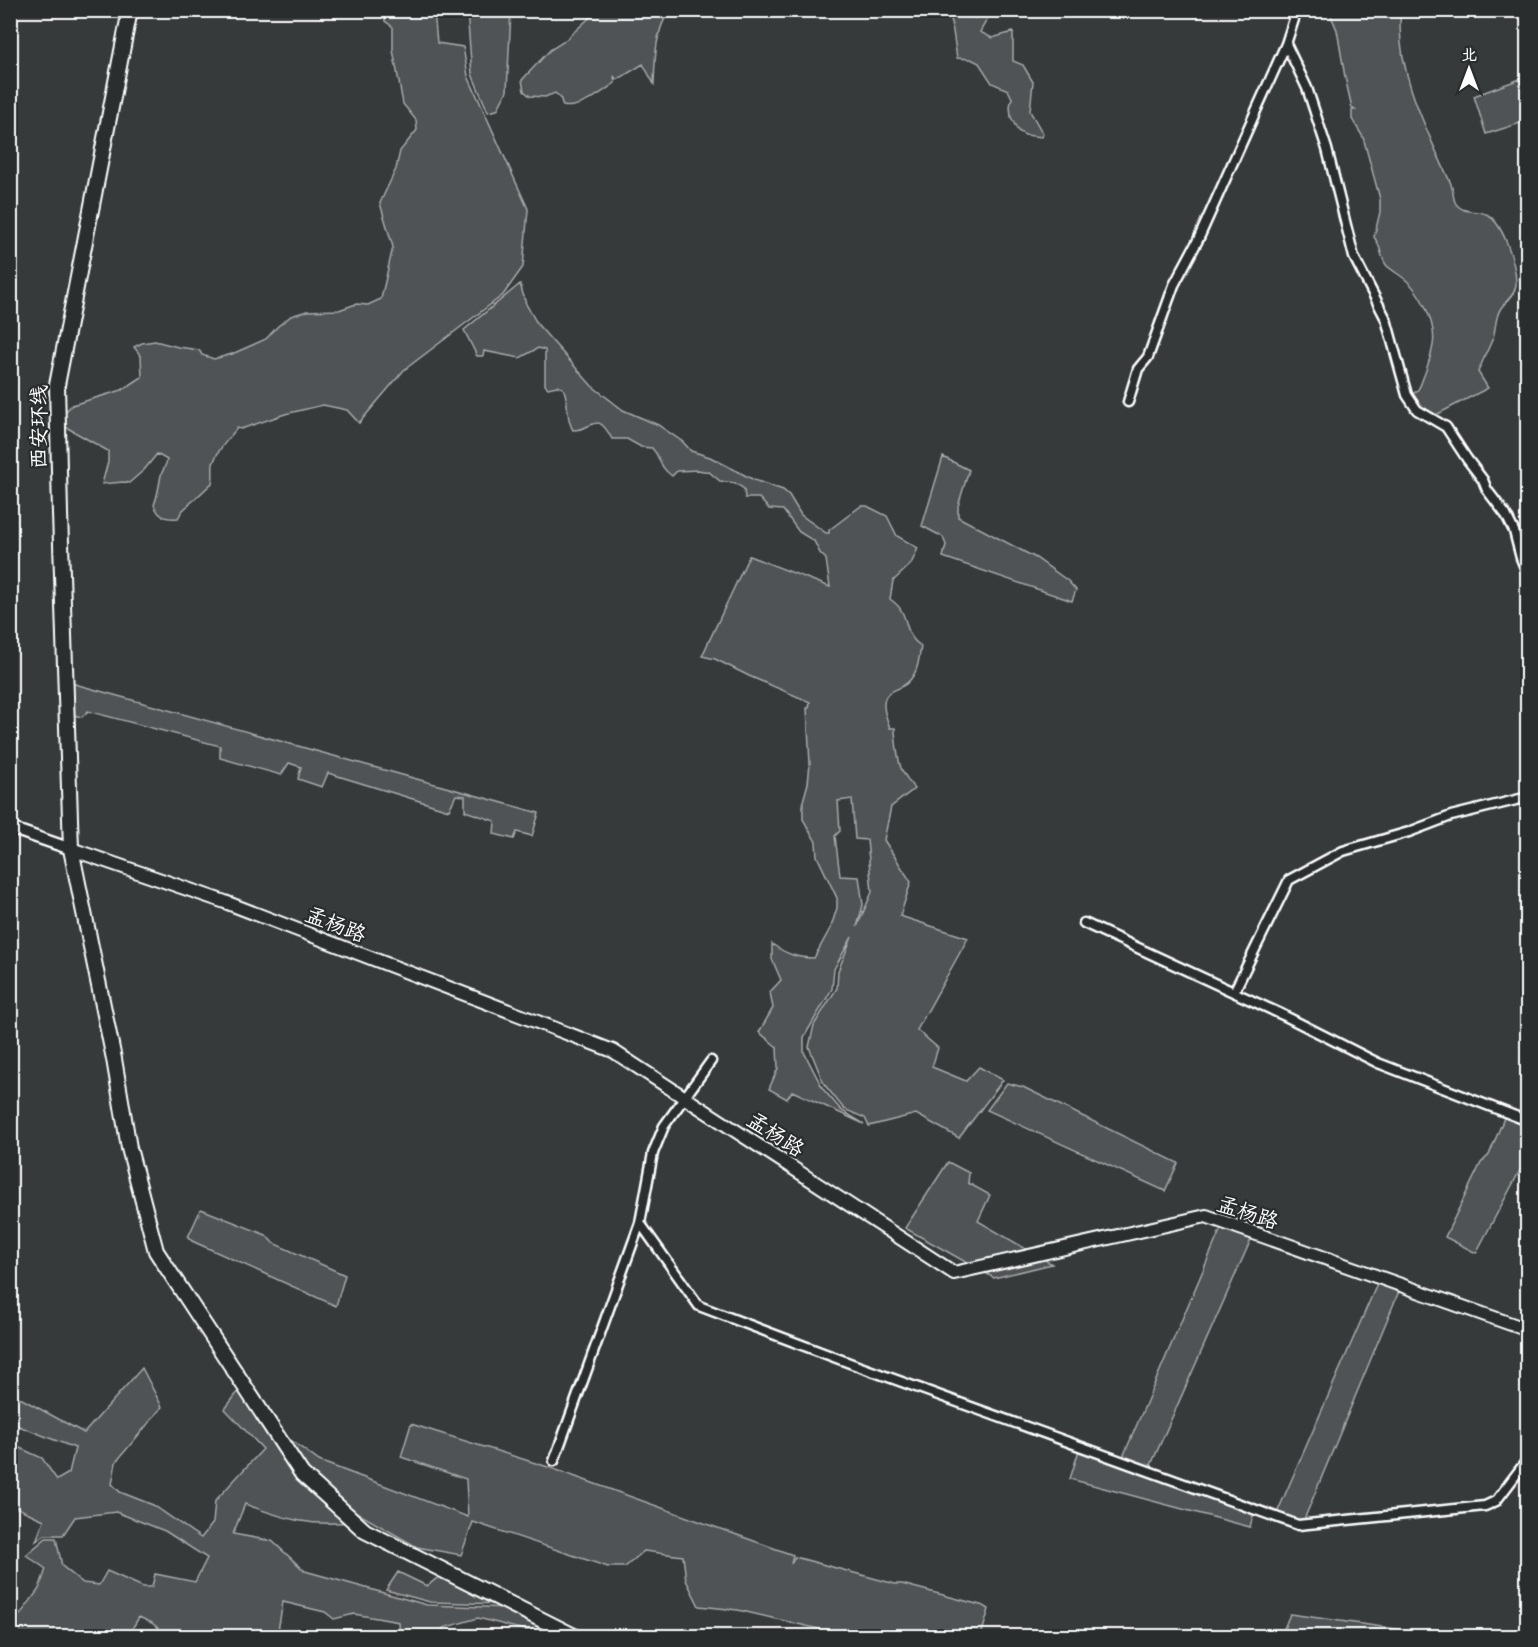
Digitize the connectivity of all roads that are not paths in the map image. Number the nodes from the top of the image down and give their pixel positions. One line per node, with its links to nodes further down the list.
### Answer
1 (130, 10): 8 (main road, 西安环线)
2 (1297, 10): 3 (street)
3 (1286, 44): 4 (street); 5 (street)
4 (1128, 402)
5 (1527, 575)
6 (1527, 796): 10 (street)
7 (10, 828): 8 (street, 孟杨路)
8 (71, 849): 12 (main road, 孟杨路); 18 (main road, 西安环线)
9 (1084, 923): 10 (street)
10 (1234, 992): 13 (street)
11 (711, 1061): 12 (street)
12 (685, 1097): 14 (street); 15 (main road, 孟杨路)
13 (1527, 1121)
14 (640, 1222): 16 (street); 17 (street)
15 (1527, 1330)
16 (1527, 1459)
17 (555, 1461)
18 (574, 1636)

